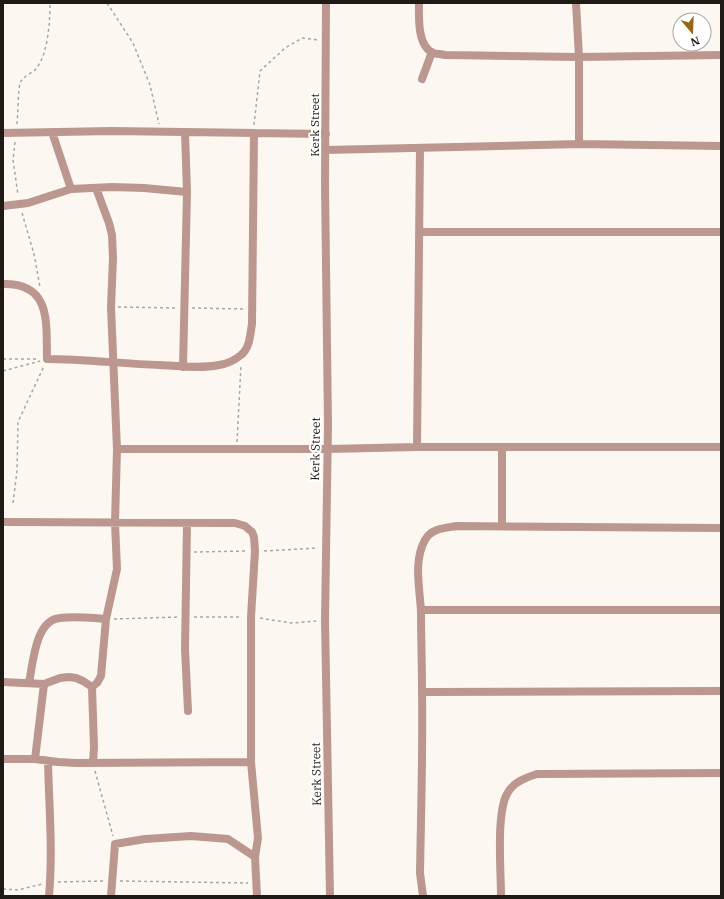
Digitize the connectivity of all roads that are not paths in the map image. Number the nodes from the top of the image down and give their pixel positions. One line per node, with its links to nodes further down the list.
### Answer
1 (326, 3): 12 (street, Kerk Street)
2 (419, 3): 4 (street)
3 (576, 3): 6 (street)
4 (432, 52): 6 (street); 7 (street)
5 (721, 55): 6 (street)
6 (580, 57): 13 (street)
7 (422, 79)
8 (52, 132): 9 (street); 10 (street); 18 (street)
9 (3, 133)
10 (185, 133): 11 (street); 19 (street)
11 (254, 133): 12 (street); 25 (street)
12 (326, 134): 16 (street, Kerk Street)
13 (579, 144): 14 (street); 15 (street)
14 (721, 146)
15 (420, 148): 16 (street); 21 (street)
16 (326, 150): 30 (street, Kerk Street)
17 (96, 188): 18 (street); 19 (street); 24 (street)
18 (71, 189): 20 (street)
19 (187, 192): 25 (street)
20 (3, 206)
21 (420, 232): 22 (street); 26 (street)
22 (721, 232)
23 (3, 284): 24 (street)
24 (113, 363): 25 (street); 29 (street)
25 (183, 367)
26 (417, 447): 28 (street); 30 (street)
27 (721, 447): 28 (street)
28 (502, 448): 34 (street)
29 (116, 449): 30 (street); 32 (street)
30 (328, 450): 56 (street, Kerk Street)
31 (3, 522): 32 (street)
32 (115, 523): 33 (street); 38 (street)
33 (187, 523): 45 (street); 50 (street)
34 (502, 526): 35 (street); 36 (street)
35 (721, 528)
36 (421, 610): 37 (street); 44 (street)
37 (721, 610)
38 (106, 619): 40 (street); 42 (street)
39 (3, 682): 40 (street)
40 (29, 683): 41 (street)
41 (44, 684): 42 (street); 47 (street)
42 (92, 687): 49 (street)
43 (721, 691): 44 (street)
44 (422, 692): 57 (street)
45 (188, 710)
46 (3, 759): 47 (street)
47 (35, 759): 48 (street)
48 (48, 761): 49 (street); 53 (street)
49 (93, 762): 50 (street)
50 (252, 762): 52 (street)
51 (721, 773): 58 (street)
52 (255, 857): 54 (street); 55 (street)
53 (49, 896)
54 (111, 896)
55 (257, 896)
56 (330, 896)
57 (423, 896)
58 (501, 896)

